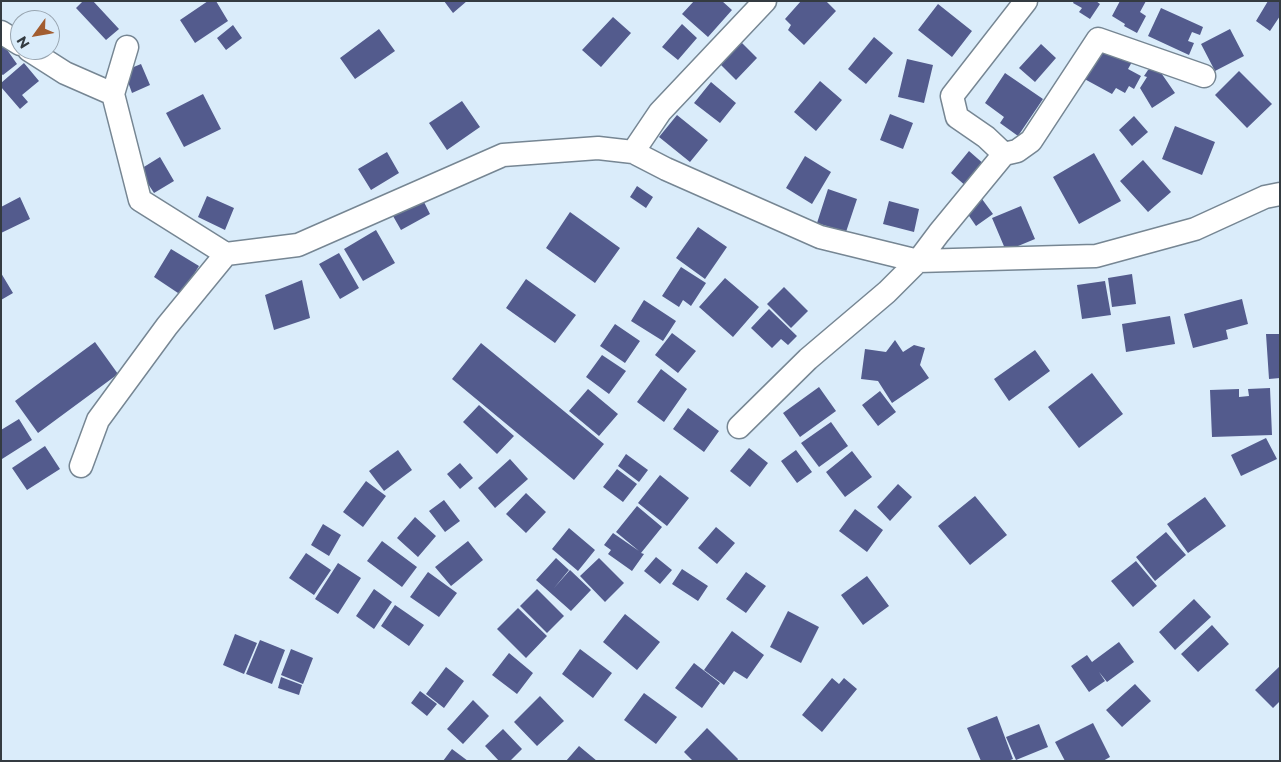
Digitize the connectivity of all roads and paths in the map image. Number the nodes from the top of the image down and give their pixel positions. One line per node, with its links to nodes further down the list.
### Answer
1 (765, 1): 7 (street)
2 (1026, 1): 8 (street)
3 (127, 47): 6 (street)
4 (45, 60): 6 (street)
5 (1204, 76): 8 (street)
6 (114, 94): 10 (street)
7 (632, 152): 10 (street); 11 (street)
8 (1004, 154): 11 (street)
9 (1280, 194): 11 (street)
10 (226, 254): 13 (street)
11 (918, 261): 12 (street)
12 (739, 427)
13 (81, 466)

